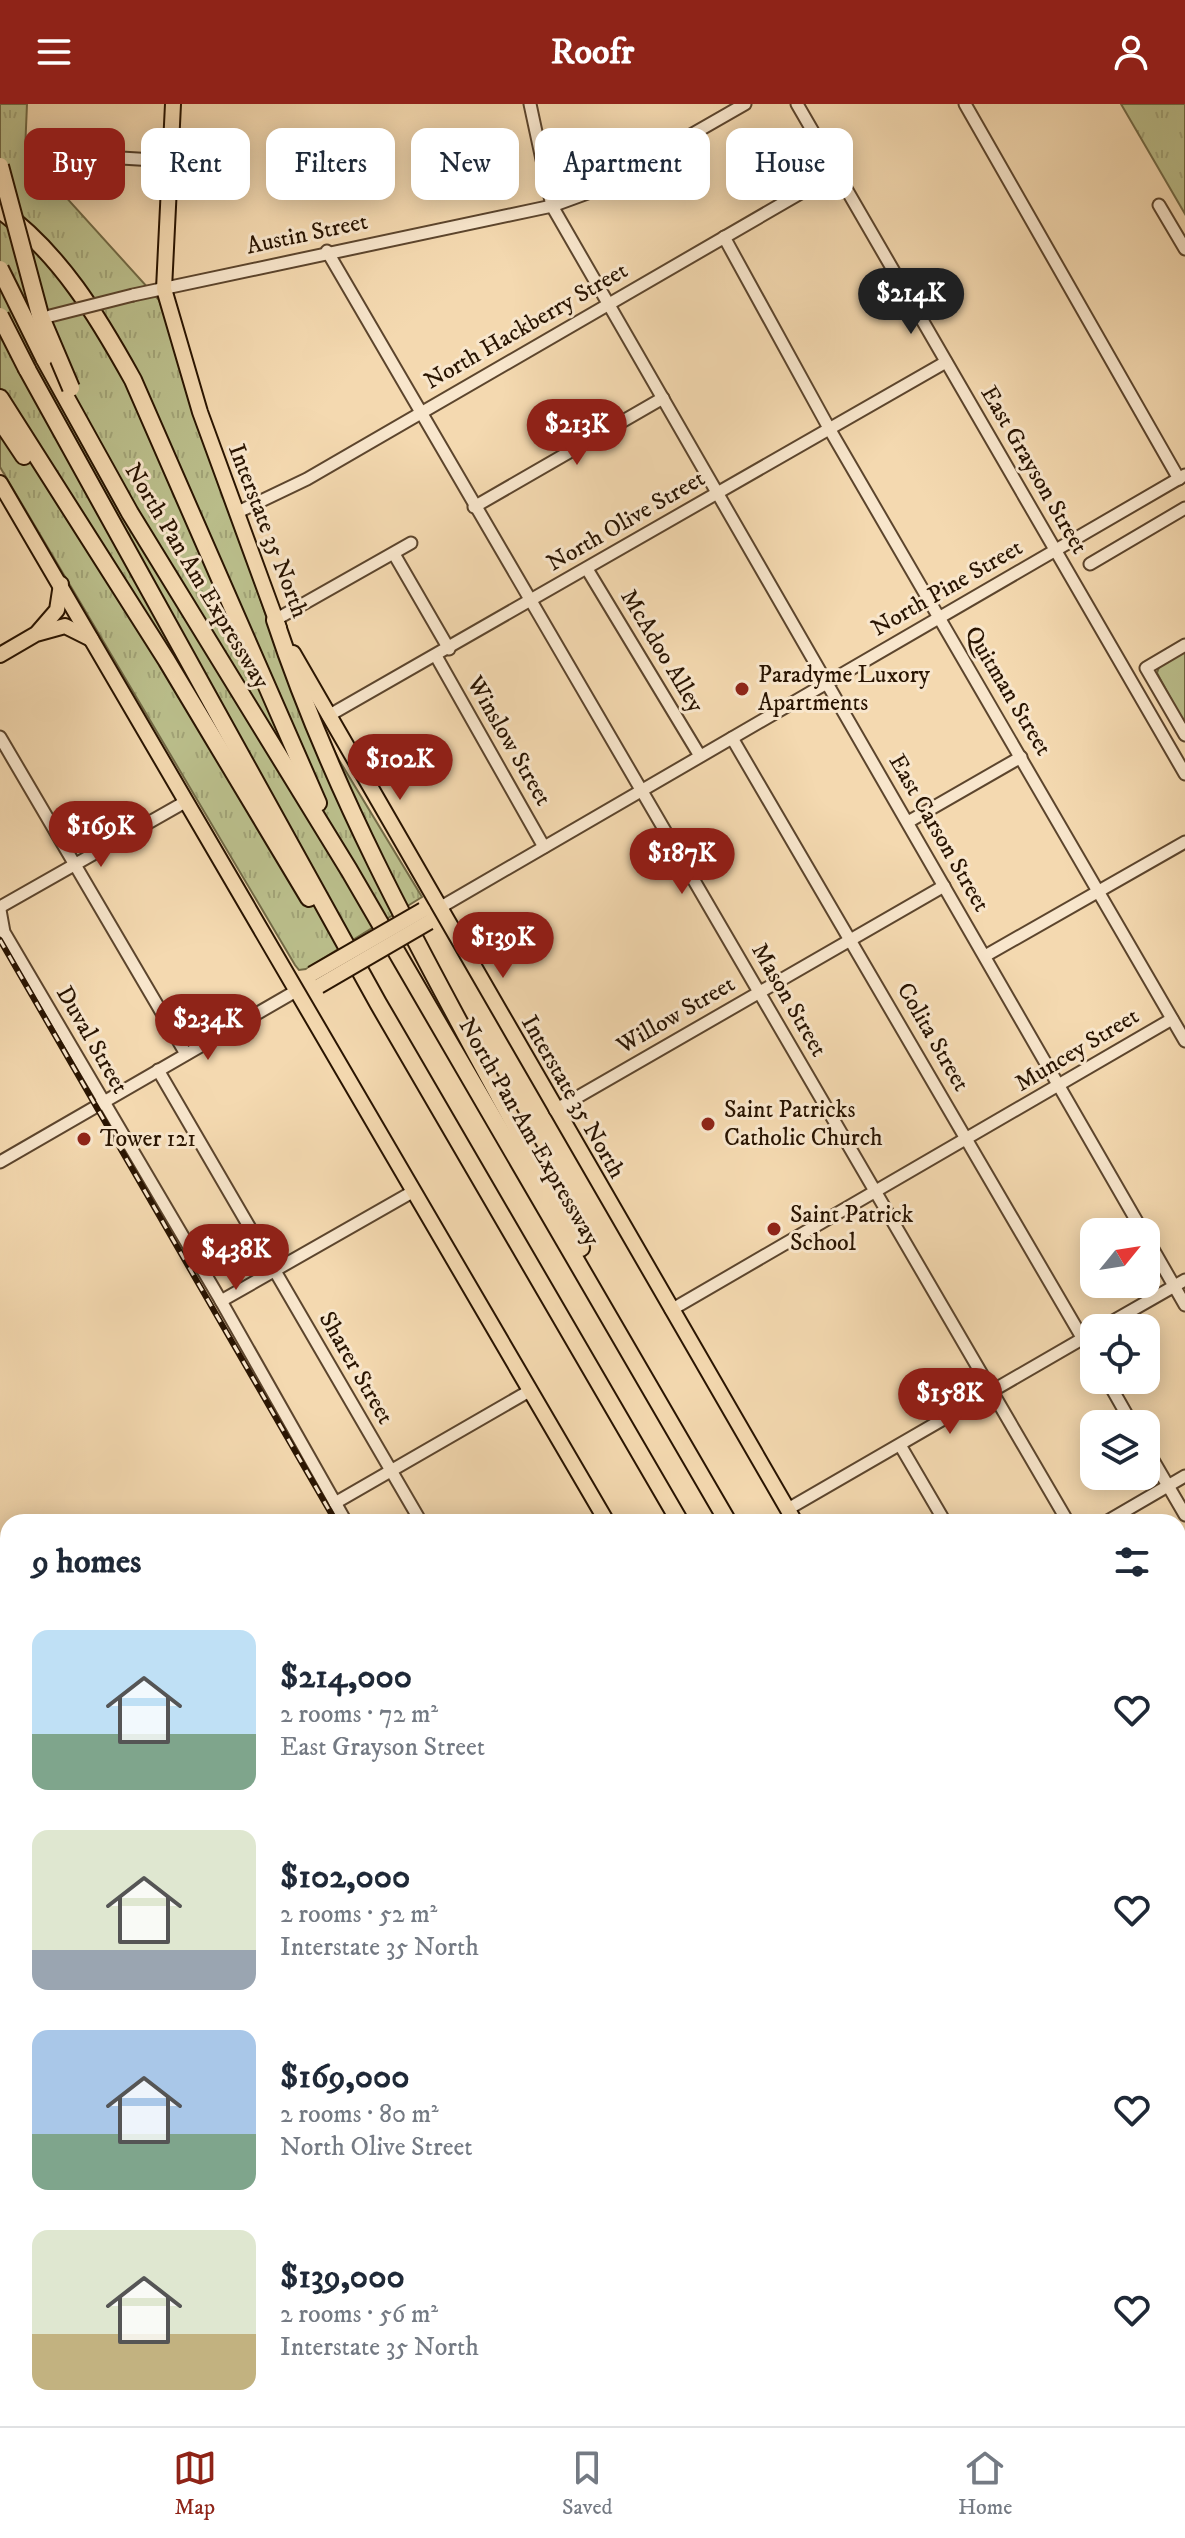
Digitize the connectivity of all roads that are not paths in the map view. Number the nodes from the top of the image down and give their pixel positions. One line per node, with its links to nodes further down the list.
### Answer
1 (173, 104): 6 (main road, Interstate 35 North)
2 (530, 104): 13 (street, East Carson Street)
3 (745, 104): 13 (street, Austin Street)
4 (797, 104): 7 (street, East Grayson Street)
5 (965, 104): 30 (street)
6 (172, 128)
7 (811, 128)
8 (0, 166): 37 (highway, bridge)
9 (169, 200): 19 (main road, Interstate 35 North)
10 (788, 200): 15 (street, North Hackberry Street)
11 (853, 200): 23 (street, East Grayson Street)
12 (1159, 205): 16 (street)
13 (552, 206): 17 (street, Austin Street); 20 (street, East Carson Street)
14 (0, 210): 66 (highway)
15 (724, 237): 20 (street, North Hackberry Street); 28 (street, Quitman Street)
16 (1185, 249)
17 (327, 251): 19 (street, Austin Street); 26 (street, Mason Street)
18 (0, 269): 37 (highway, North Pan Am Expressway, bridge)
19 (164, 289): 22 (street, Austin Street, bridge); 35 (main road, Interstate 35 North)
20 (609, 304): 25 (street, East Carson Street); 26 (street, North Hackberry Street)
21 (0, 316): 75 (highway, North Pan Am Expressway, bridge)
22 (0, 330)
23 (946, 362): 28 (street, North Olive Street); 38 (street, East Grayson Street)
24 (0, 398): 29 (highway)
25 (663, 398): 32 (street, East Carson Street); 33 (street)
26 (420, 413): 33 (street, Mason Street); 35 (street, North Hackberry Street)
27 (0, 420): 29 (highway)
28 (830, 430): 32 (street, North Olive Street); 44 (street, Quitman Street)
29 (22, 442): 75 (highway)
30 (1182, 477): 38 (street, North Pine Street)
31 (0, 483): 42 (main road)
32 (718, 493): 41 (street, North Olive Street); 52 (street, East Carson Street)
33 (474, 507): 43 (street, Mason Street)
34 (1185, 508): 40 (street)
35 (236, 513): 45 (main road, Interstate 35 North)
36 (411, 543): 39 (street)
37 (154, 549): 66 (highway, North Pan Am Expressway)
38 (1055, 550): 44 (street, North Pine Street); 59 (street, East Grayson Street)
39 (394, 554): 45 (street); 49 (street)
40 (1090, 564)
41 (587, 569): 43 (street, North Olive Street); 57 (street, McAdoo Alley)
42 (61, 584): 46 (main road); 47 (main road)
43 (528, 602): 49 (street, North Olive Street); 60 (street, Mason Street)
44 (939, 618): 52 (street, North Pine Street); 58 (street, Quitman Street)
45 (275, 620): 53 (main road, Interstate 35 North); 95 (highway)
46 (36, 634): 47 (main road); 50 (main road)
47 (94, 641): 61 (main road)
48 (1185, 645): 54 (street)
49 (449, 649): 51 (street, North Olive Street)
50 (0, 655)
51 (436, 656): 53 (street, North Olive Street); 64 (street, Winslow Street)
52 (827, 683): 56 (street, North Pine Street); 62 (street, East Carson Street)
53 (328, 716): 69 (main road, Interstate 35 North)
54 (1185, 735)
55 (0, 737): 65 (street)
56 (732, 738): 57 (street, North Pine Street); 71 (street, Colita Street)
57 (700, 756): 60 (street, North Pine Street)
58 (1021, 757): 62 (street); 68 (street, Quitman Street)
59 (1185, 774)
60 (641, 791): 64 (street, North Pine Street); 74 (street, Mason Street)
61 (185, 802): 65 (street); 73 (main road)
62 (908, 822): 67 (street, East Carson Street)
63 (1185, 842): 68 (street)
64 (544, 847): 69 (street, North Pine Street)
65 (75, 863): 70 (street); 78 (street)
66 (349, 870): 95 (highway, North Pan Am Expressway)
67 (944, 886): 71 (street, Willow Street); 72 (street, East Carson Street)
68 (1098, 889): 72 (street); 76 (street, Quitman Street)
69 (441, 907): 73 (main road, North Pine Street, bridge); 82 (main road, Interstate 35 North)
70 (0, 909): 81 (street, Duval Street)
71 (851, 938): 74 (street, Willow Street); 83 (street, Colita Street)
72 (985, 956): 80 (street, East Carson Street)
73 (296, 991): 78 (street, North Pine Street); 85 (main road)
74 (759, 992): 82 (street, Willow Street); 86 (street, Mason Street)
75 (378, 1003): 100 (highway, North Pan Am Expressway)
76 (1172, 1019): 77 (street, Quitman Street); 80 (street, Muncey Street)
77 (1185, 1041)
78 (186, 1054): 79 (street, North Pine Street)
79 (158, 1070): 81 (street, North Pine Street); 89 (street, Sharer Street)
80 (1059, 1085): 83 (street, Muncey Street); 87 (street, East Carson Street)
81 (103, 1103): 84 (street, North Pine Street); 91 (street, Duval Street)
82 (555, 1110): 93 (main road, Interstate 35 North)
83 (967, 1141): 86 (street, Muncey Street); 96 (street, Colita Street)
84 (0, 1162)
85 (414, 1191): 89 (street); 98 (main road)
86 (875, 1192): 93 (street, Muncey Street); 99 (street, Mason Street)
87 (1136, 1218)
88 (1160, 1255): 90 (street, East Carson Street)
89 (274, 1270): 91 (street); 102 (street, Sharer Street)
90 (1180, 1284): 92 (street, East Carson Street); 94 (street)
91 (221, 1301): 106 (street, Duval Street)
92 (1185, 1305)
93 (671, 1310): 113 (main road, Interstate 35 North)
94 (1126, 1314)
95 (619, 1333): 112 (highway, North Pan Am Expressway)
96 (1080, 1335)
97 (1080, 1339): 99 (street)
98 (531, 1390): 102 (street); 109 (main road)
99 (992, 1391): 101 (street); 116 (street, Mason Street)
100 (635, 1445): 110 (highway); 111 (highway, North Pan Am Expressway)
101 (900, 1445): 114 (street); 115 (street)
102 (391, 1472): 106 (street); 108 (street, Sharer Street)
103 (1160, 1472): 105 (street)
104 (1185, 1476): 105 (street)
105 (1168, 1486): 117 (street); 118 (street)
106 (335, 1503): 107 (street, Duval Street)
107 (341, 1514)
108 (416, 1514)
109 (602, 1514)
110 (669, 1514)
111 (675, 1514)
112 (725, 1514)
113 (791, 1514)
114 (795, 1514)
115 (940, 1514)
116 (1063, 1514)
117 (1120, 1514)
118 (1184, 1514)

